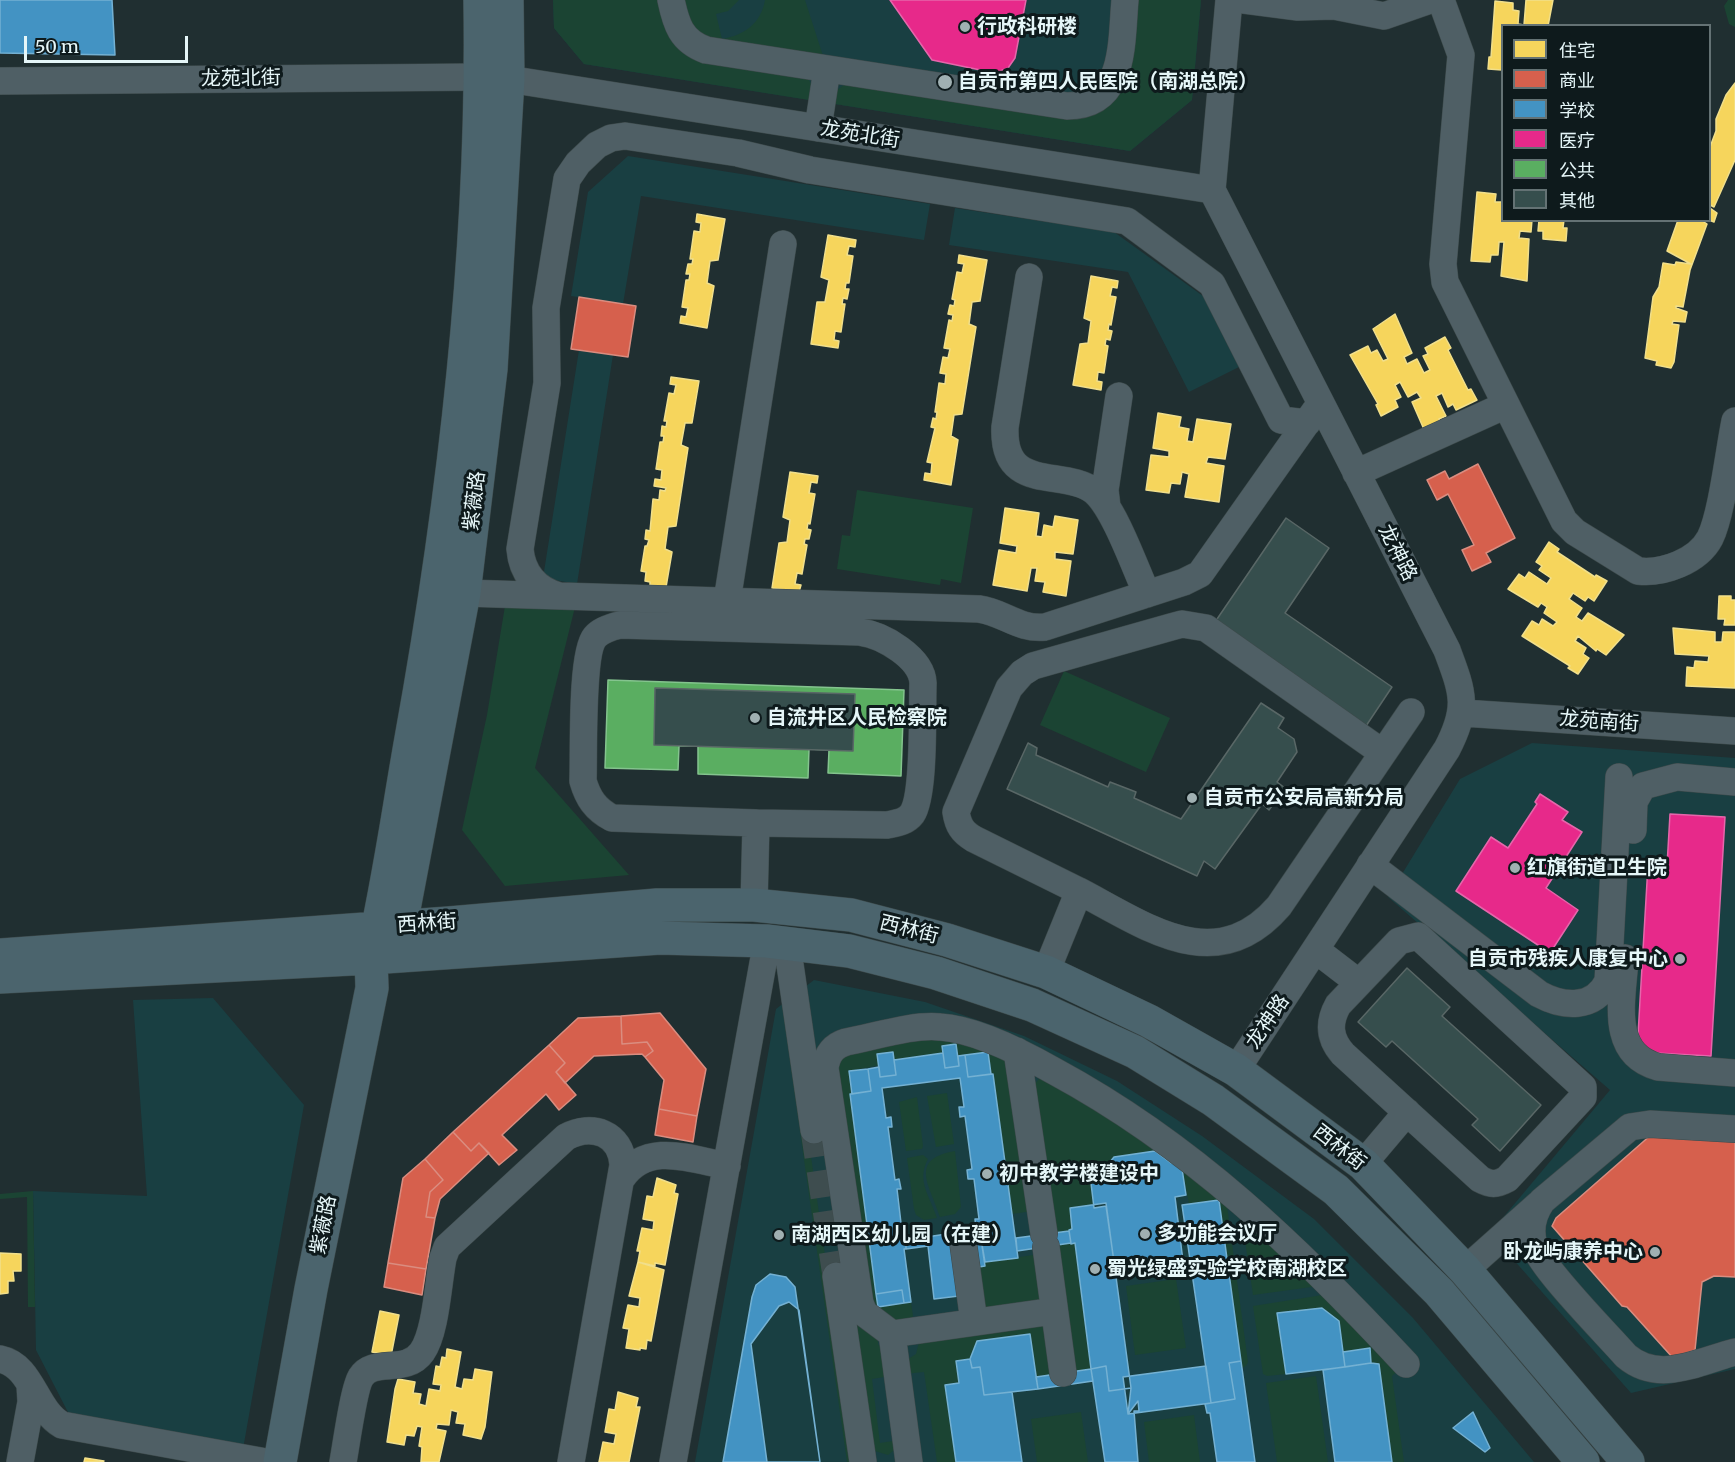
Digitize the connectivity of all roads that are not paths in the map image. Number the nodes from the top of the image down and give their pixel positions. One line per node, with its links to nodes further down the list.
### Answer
1 (480, 0): 10 (main road, 紫薇路)
2 (507, 0): 10 (main road, 紫薇路)
3 (671, 0): 9 (street)
4 (1125, 0): 9 (street)
5 (1229, 0): 13 (street)
6 (1244, 0): 7 (street)
7 (1430, 0)
8 (1441, 0): 17 (street)
9 (827, 69): 12 (street)
10 (495, 78): 11 (street, 龙苑北街); 12 (street, 龙苑北街); 24 (main road, 紫薇路); 40 (main road, 紫薇路)
11 (0, 81)
12 (818, 128): 13 (street, 龙苑北街)
13 (1212, 190): 18 (street, 龙神路)
14 (783, 244): 27 (street)
15 (1029, 277): 22 (street)
16 (1119, 396): 20 (street)
17 (1506, 405): 19 (street); 21 (street)
18 (1313, 414): 21 (street, 龙神路); 25 (street); 26 (street)
19 (1735, 421)
20 (1111, 448): 22 (street); 23 (street)
21 (1356, 473): 29 (street, 龙神路)
22 (1067, 482): 23 (street)
23 (1107, 507): 25 (street)
24 (464, 593): 26 (street); 40 (main road, 紫薇路)
25 (1147, 594): 27 (street)
26 (559, 596): 27 (street)
27 (727, 601)
28 (1411, 712): 31 (street)
29 (1463, 713): 30 (street, 龙苑南街); 35 (street, 龙神路)
30 (1735, 731)
31 (1383, 753): 36 (street); 36 (street)
32 (1619, 777): 35 (street)
33 (1735, 782): 47 (street)
34 (756, 823): 34 (street); 37 (street)
35 (1370, 865): 39 (street, 龙神路)
36 (1079, 891): 42 (street)
37 (754, 905): 40 (main road, 西林街); 42 (main road, 西林街)
38 (777, 943): 40 (main road, 西林街); 50 (street); 54 (street); 78 (main road, 西林街)
39 (1316, 950): 44 (street); 46 (street, 龙神路)
40 (383, 951): 41 (main road, 西林街); 43 (main road, 西林街); 72 (main road, 紫薇路)
41 (0, 954)
42 (1046, 972): 46 (main road, 西林街)
43 (0, 977)
44 (1359, 983): 48 (street); 48 (street)
45 (1017, 1051): 62 (street); 65 (street); 66 (street)
46 (1236, 1070): 53 (main road, 西林街)
47 (1735, 1073)
48 (1407, 1112): 53 (street)
49 (1735, 1129): 56 (street)
50 (814, 1130)
51 (614, 1141): 52 (street); 55 (street); 73 (street)
52 (657, 1154): 54 (street); 55 (street)
53 (1363, 1164): 58 (main road, 西林街)
54 (727, 1166): 75 (street)
55 (622, 1178): 74 (street)
56 (1542, 1201): 58 (street); 63 (street)
57 (963, 1242): 61 (street)
58 (1465, 1270): 79 (main road, 西林街)
59 (836, 1276): 76 (street)
60 (1054, 1311): 61 (street)
61 (974, 1322): 62 (street)
62 (892, 1334): 77 (street)
63 (1735, 1352)
64 (0, 1359): 67 (street)
65 (1406, 1364)
66 (1063, 1373)
67 (30, 1385): 68 (street); 69 (street)
68 (28, 1419): 69 (street); 70 (street)
69 (62, 1425): 71 (street)
70 (20, 1462)
71 (266, 1462)
72 (280, 1462)
73 (343, 1462)
74 (572, 1462)
75 (673, 1462)
76 (863, 1462)
77 (909, 1462)
78 (1583, 1462)
79 (1628, 1462)

